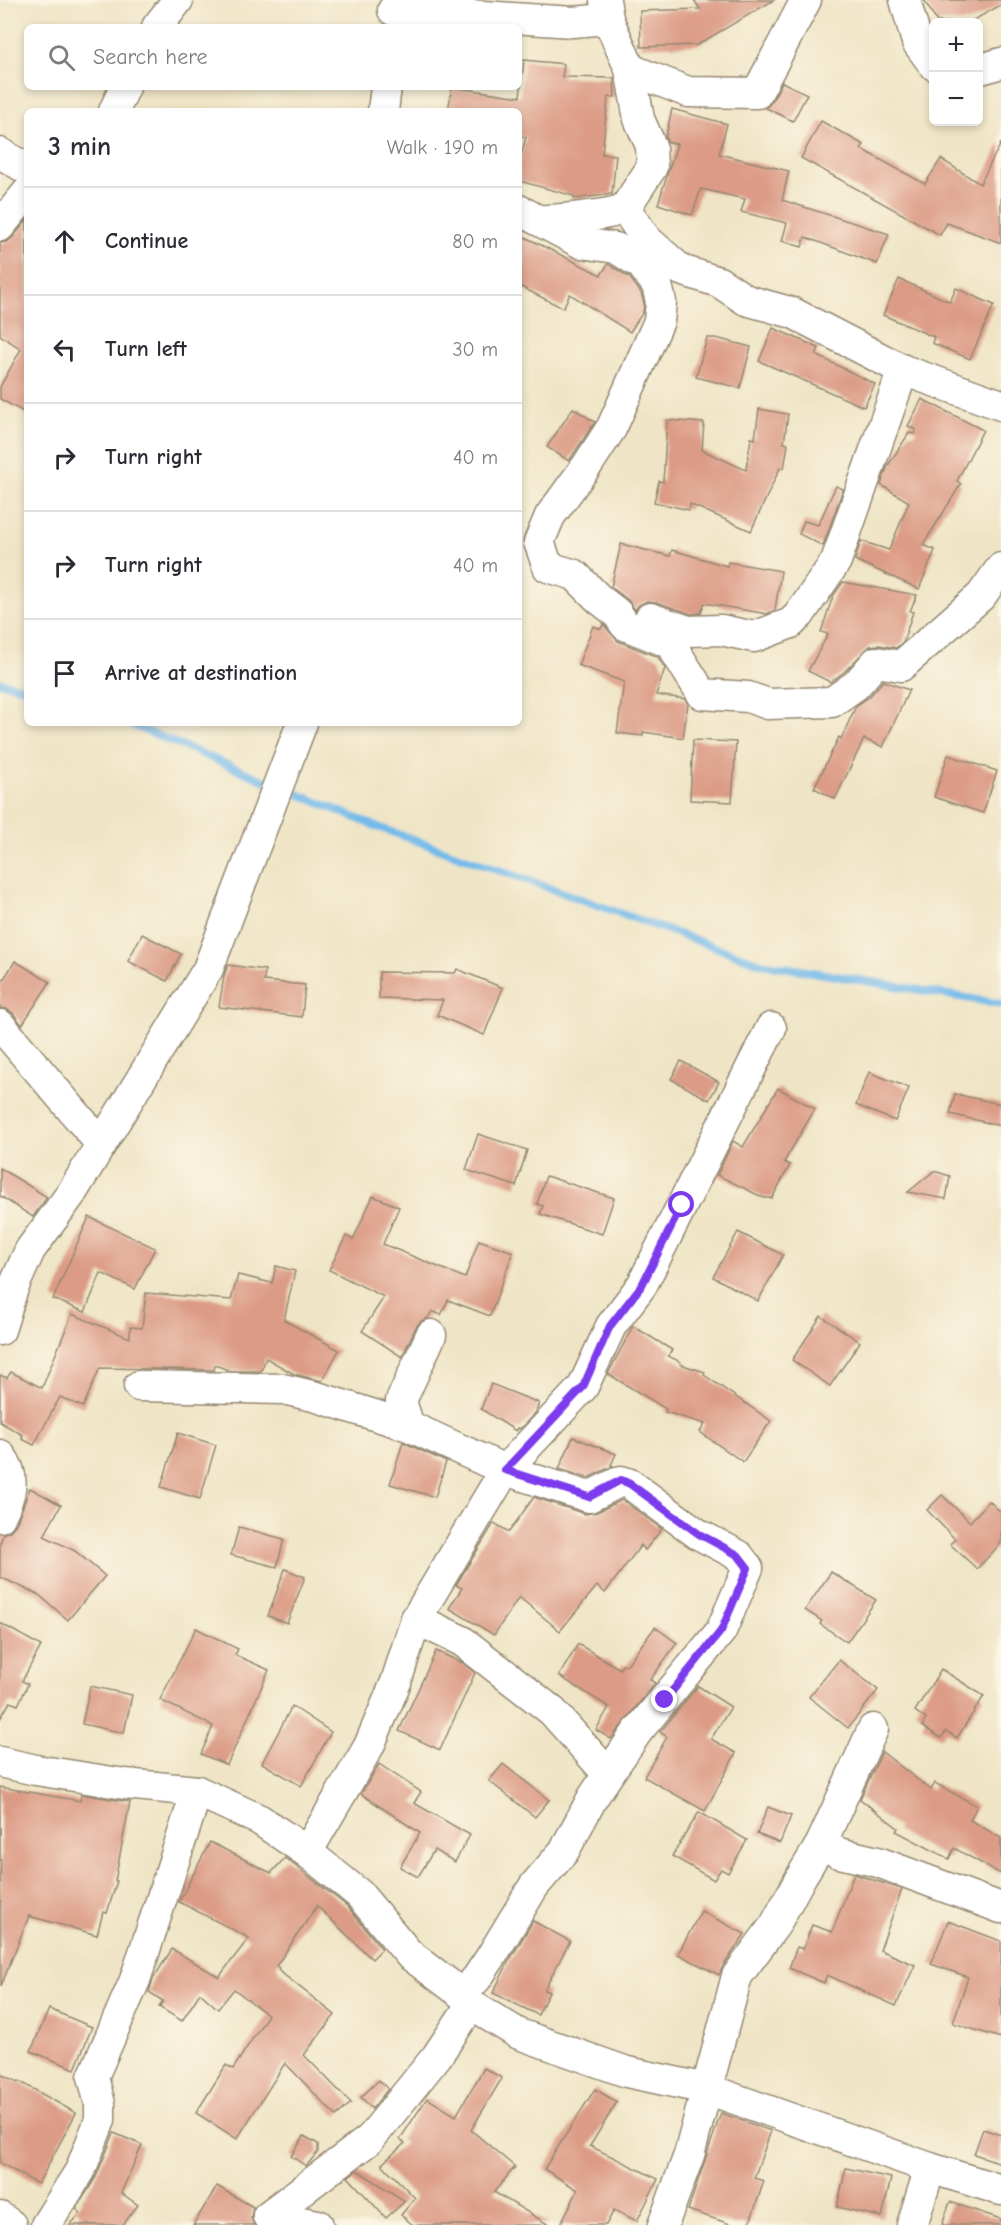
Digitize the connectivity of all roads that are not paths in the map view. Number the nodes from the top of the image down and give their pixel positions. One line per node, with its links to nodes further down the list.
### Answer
1 (806, 0): 8 (street)
2 (905, 0): 5 (street)
3 (607, 10): 4 (street); 8 (street)
4 (392, 12)
5 (929, 59)
6 (1001, 63): 7 (street)
7 (983, 68)
8 (630, 69): 16 (street)
9 (124, 90): 11 (street)
10 (386, 90): 12 (street)
11 (115, 108)
12 (383, 108)
13 (0, 153): 14 (street)
14 (24, 167)
15 (24, 197): 18 (street)
16 (626, 208): 17 (street); 19 (street)
17 (528, 215): 22 (street)
18 (0, 226)
19 (903, 370): 20 (street); 22 (street)
20 (1001, 405)
21 (1001, 568): 22 (street)
22 (599, 599)
23 (301, 726): 26 (street)
24 (0, 1025): 26 (street)
25 (771, 1028): 32 (street)
26 (101, 1144): 27 (street)
27 (0, 1330)
28 (431, 1335): 30 (street)
29 (139, 1386): 30 (street)
30 (409, 1426): 32 (street)
31 (0, 1455): 33 (street)
32 (505, 1470): 34 (street); 37 (street)
33 (0, 1517)
34 (416, 1619): 37 (street); 40 (street)
35 (873, 1729): 39 (street)
36 (0, 1762): 38 (street)
37 (608, 1774): 42 (street)
38 (197, 1791): 40 (street); 48 (street)
39 (821, 1844): 41 (street); 43 (street)
40 (307, 1852): 42 (street)
41 (1001, 1908)
42 (466, 1999): 43 (street); 49 (street)
43 (707, 2089): 44 (street); 50 (street)
44 (930, 2168): 45 (street); 51 (street)
45 (1001, 2190)
46 (0, 2217): 47 (street)
47 (11, 2225)
48 (45, 2225)
49 (318, 2225)
50 (663, 2225)
51 (912, 2225)

